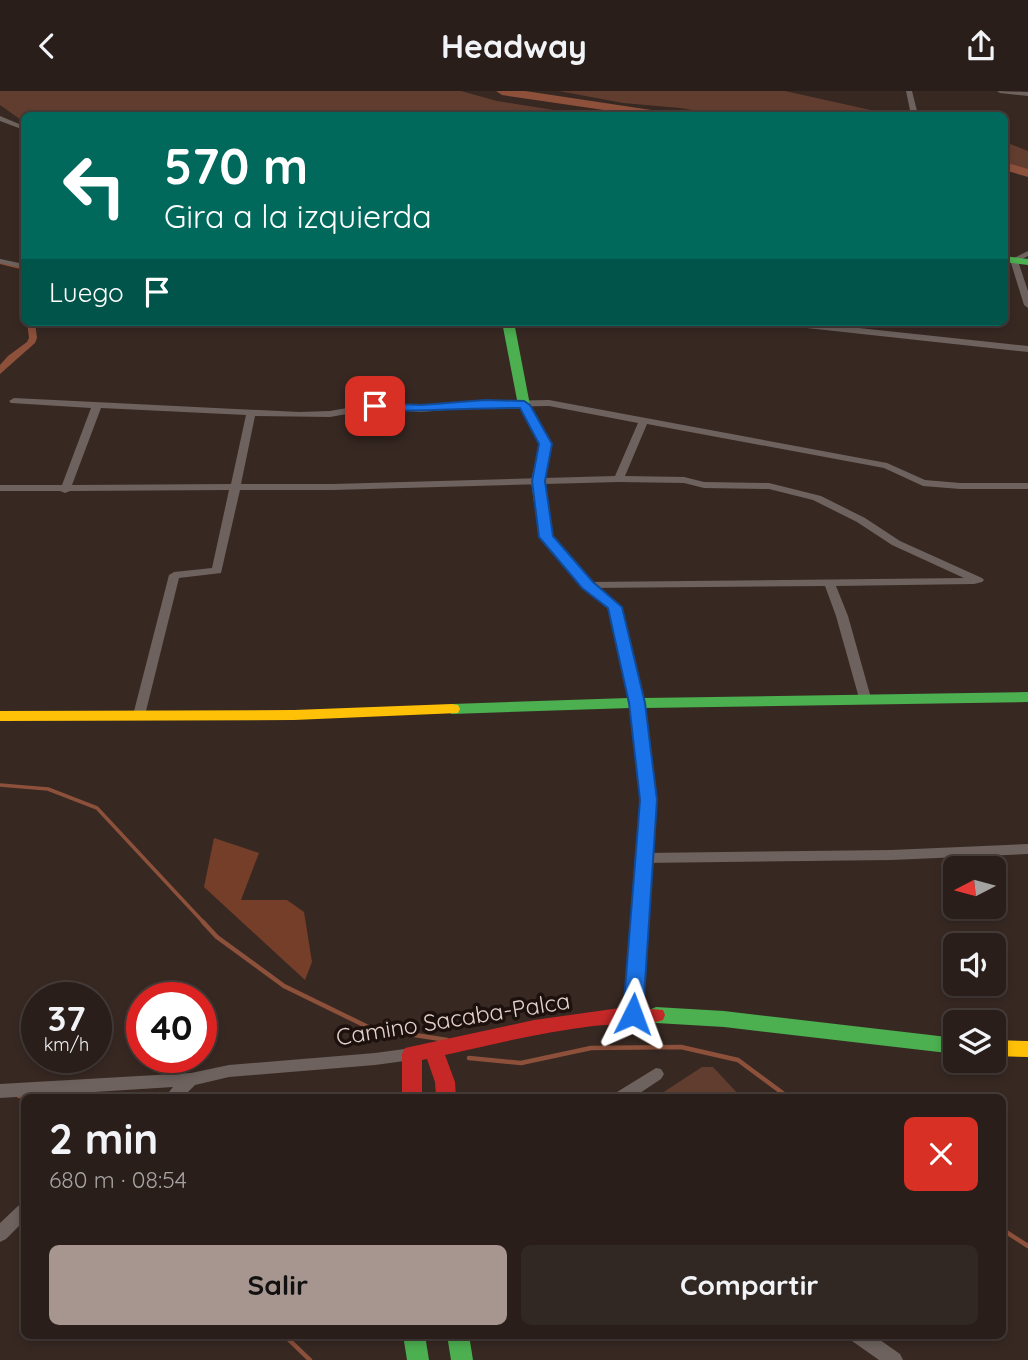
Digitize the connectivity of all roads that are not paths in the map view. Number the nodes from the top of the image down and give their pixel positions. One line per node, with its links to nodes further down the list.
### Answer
1 (909, 91): 4 (street)
2 (1000, 91): 3 (street)
3 (1028, 94)
4 (914, 112)
5 (0, 118): 6 (street)
6 (21, 127)
7 (1019, 259): 10 (street)
8 (0, 261): 9 (street)
9 (21, 265)
10 (1028, 305)
11 (509, 326): 16 (street)
12 (816, 326): 13 (street)
13 (1028, 349)
14 (14, 401): 15 (street)
15 (97, 405): 17 (street); 24 (street)
16 (524, 405): 17 (street); 18 (street); 20 (street)
17 (251, 414): 22 (street)
18 (644, 421): 19 (street); 21 (street)
19 (619, 479): 20 (street); 25 (street)
20 (538, 481): 22 (street); 26 (street)
21 (1028, 486)
22 (234, 487): 24 (street); 30 (street)
23 (0, 488): 24 (street)
24 (65, 489)
25 (830, 582): 26 (street); 28 (street)
26 (587, 585): 29 (street)
27 (1028, 697): 28 (street)
28 (865, 698): 29 (street)
29 (637, 703): 30 (street); 33 (street)
30 (139, 715): 31 (street)
31 (0, 716)
32 (1028, 849): 33 (street)
33 (643, 858): 34 (street)
34 (633, 1014): 35 (street, Camino Sacaba-Palca); 37 (street, Camino Sacaba-Palca)
35 (943, 1044)
36 (1006, 1048): 38 (street)
37 (433, 1049): 39 (street, Camino Sacaba-Palca); 45 (street)
38 (1028, 1049)
39 (412, 1054): 41 (street, Camino Sacaba-Palca); 44 (street)
40 (656, 1074): 46 (street)
41 (191, 1079): 42 (street, Camino Sacaba-Palca); 43 (street)
42 (0, 1091)
43 (176, 1094)
44 (412, 1094)
45 (446, 1094)
46 (626, 1094)
47 (21, 1214): 48 (street)
48 (0, 1234)
49 (415, 1339): 52 (street)
50 (459, 1339): 53 (street)
51 (865, 1339): 54 (street)
52 (418, 1360)
53 (462, 1360)
54 (894, 1360)

